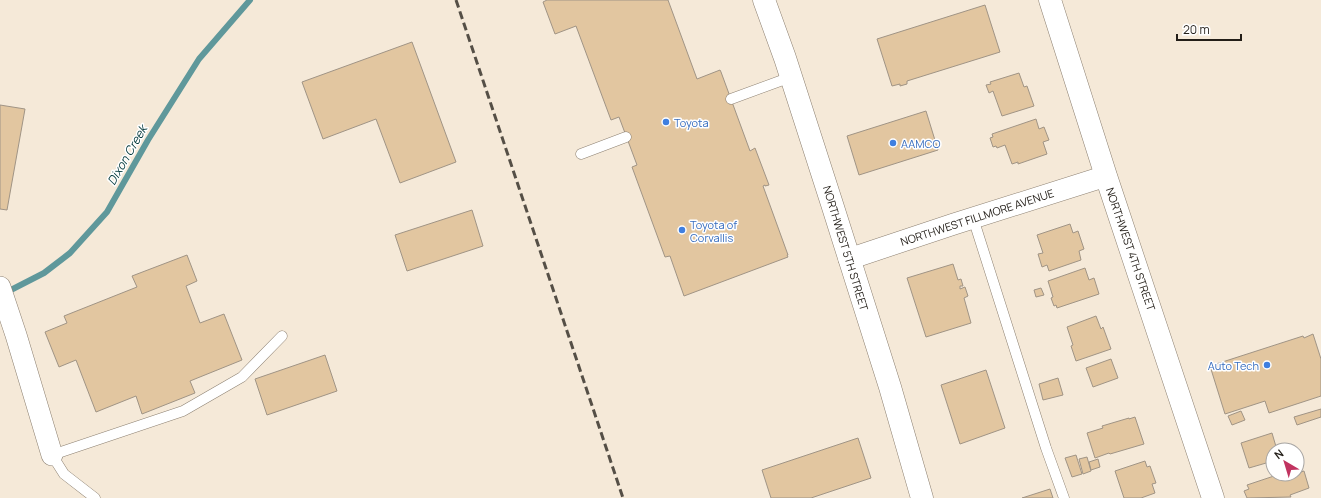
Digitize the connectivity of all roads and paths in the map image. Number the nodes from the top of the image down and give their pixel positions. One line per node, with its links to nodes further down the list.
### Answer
1 (764, 0): 3 (main road, NORTHWEST 5TH STREET)
2 (1050, 0): 7 (main road, NORTHWEST 4TH STREET)
3 (791, 77): 4 (lane); 9 (main road, NORTHWEST 5TH STREET)
4 (731, 99)
5 (626, 137): 6 (lane)
6 (581, 154)
7 (1106, 176): 8 (street, NORTHWEST FILLMORE AVENUE); 16 (main road, NORTHWEST 4TH STREET)
8 (973, 218): 9 (street, NORTHWEST FILLMORE AVENUE); 15 (lane)
9 (849, 259): 14 (main road, NORTHWEST 5TH STREET)
10 (3, 295): 12 (street)
11 (282, 336): 12 (lane)
12 (52, 455): 13 (lane)
13 (95, 498)
14 (922, 498)
15 (1064, 498)
16 (1213, 498)

